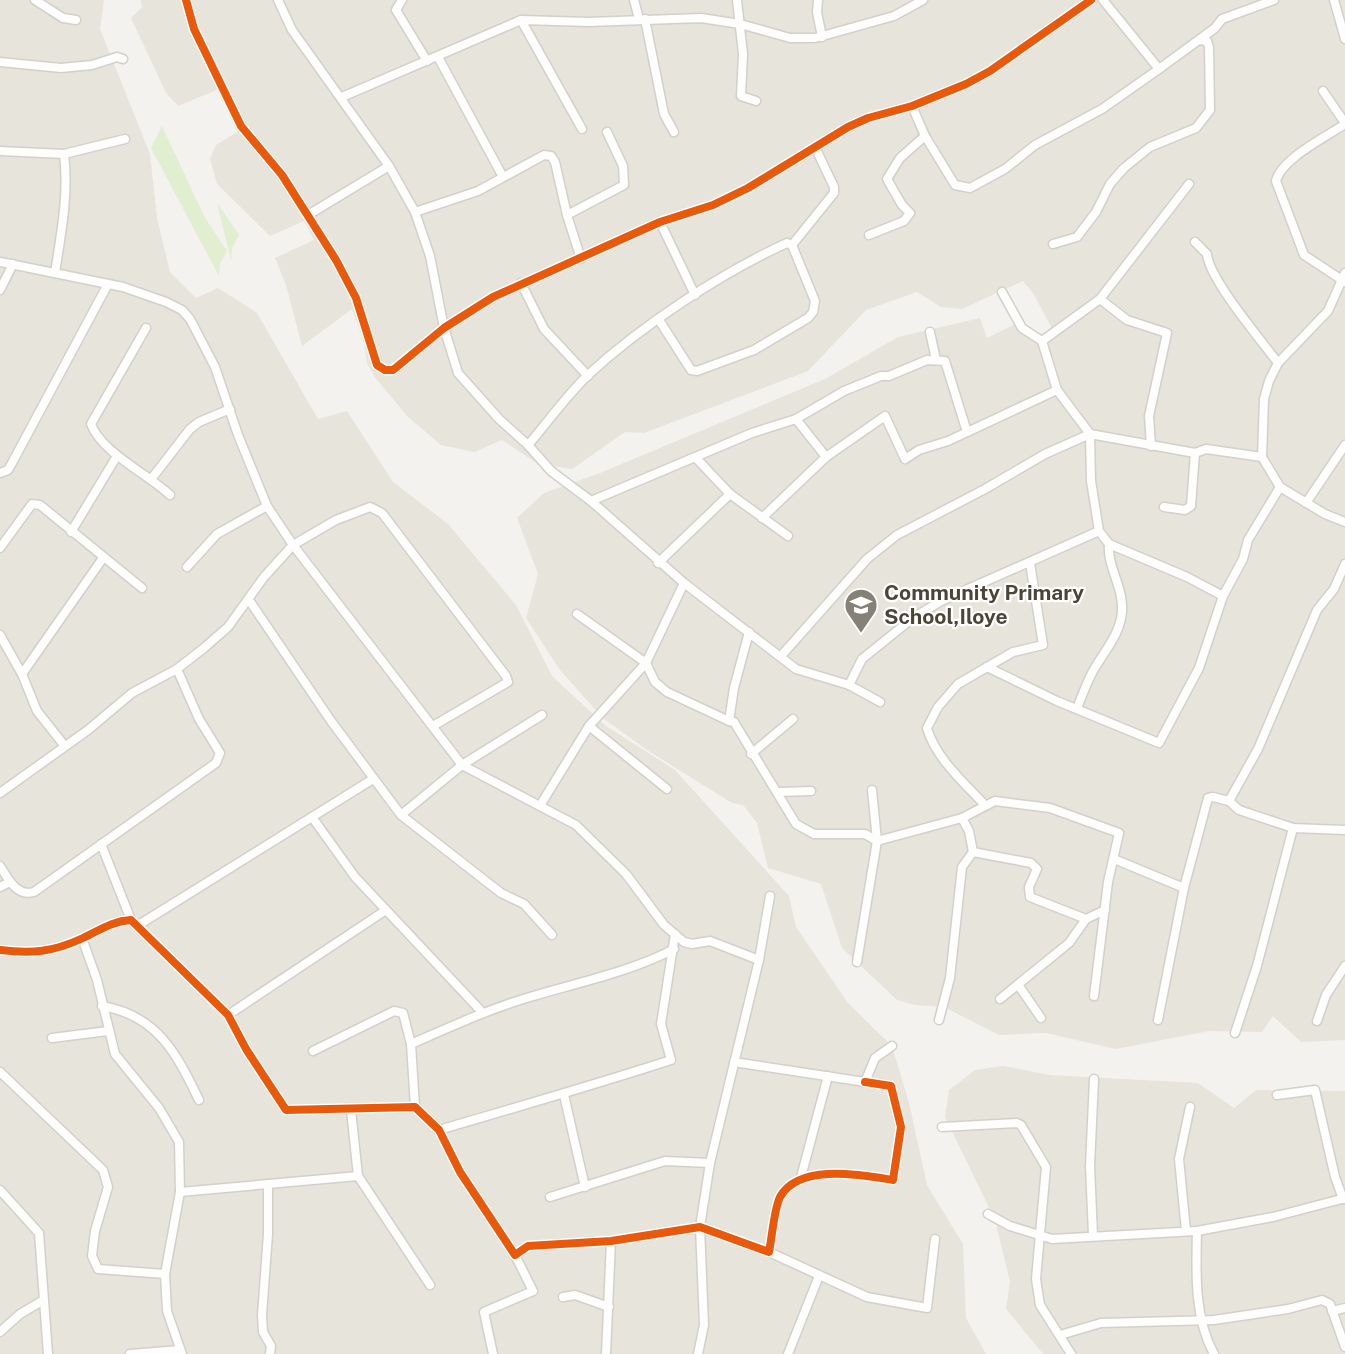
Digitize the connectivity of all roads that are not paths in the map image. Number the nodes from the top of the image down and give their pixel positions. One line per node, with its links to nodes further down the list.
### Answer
1 (35, 0): 14 (street)
2 (186, 0): 42 (street)
3 (278, 0): 26 (street)
4 (402, 0): 22 (street)
5 (634, 0): 13 (street)
6 (737, 0): 16 (street)
7 (818, 0): 17 (street)
8 (923, 0): 17 (street)
9 (1091, 0): 28 (street)
10 (1104, 0): 24 (street)
11 (1274, 0): 18 (street)
12 (1334, 0): 19 (street)
13 (642, 19): 15 (street); 16 (street); 32 (street)
14 (76, 20)
15 (521, 20): 20 (street); 30 (street)
16 (740, 24): 17 (street); 27 (street)
17 (822, 37)
18 (1205, 38): 24 (street); 47 (street)
19 (1345, 39)
20 (438, 57): 22 (street); 39 (street)
21 (123, 59): 23 (street)
22 (427, 61): 26 (street)
23 (0, 62)
24 (1159, 69): 33 (street)
25 (1323, 92): 29 (street)
26 (342, 97): 38 (street)
27 (756, 101)
28 (912, 106): 33 (street); 35 (street)
29 (1345, 123): 53 (street)
30 (582, 129)
31 (607, 132): 43 (street)
32 (674, 132)
33 (925, 136): 45 (street)
34 (125, 139): 37 (street)
35 (815, 147): 44 (street); 48 (street)
36 (0, 151): 37 (street)
37 (64, 154): 52 (street)
38 (388, 166): 41 (street); 42 (street)
39 (503, 177): 41 (street); 43 (street)
40 (1189, 184): 59 (street)
41 (415, 212): 62 (street)
42 (308, 215): 62 (street)
43 (567, 215): 49 (street)
44 (660, 222): 49 (street); 58 (street)
45 (869, 235)
46 (1195, 242): 66 (street)
47 (1053, 244)
48 (792, 245): 58 (street); 60 (street)
49 (581, 258): 54 (street)
50 (0, 262): 51 (street)
51 (13, 264): 52 (street); 56 (street)
52 (55, 273): 55 (street)
53 (1344, 279): 66 (street)
54 (521, 283): 62 (street); 67 (street)
55 (108, 284): 69 (street); 81 (street)
56 (0, 290)
57 (1002, 292): 64 (street)
58 (695, 295): 60 (street)
59 (1100, 299): 64 (street); 75 (street)
60 (659, 320): 67 (street)
61 (146, 328): 77 (street)
62 (444, 328): 74 (street)
63 (930, 332): 65 (street)
64 (1042, 341): 68 (street)
65 (936, 360): 70 (street); 71 (street)
66 (1278, 363): 79 (street)
67 (588, 376): 74 (street)
68 (1057, 390): 71 (street); 72 (street)
69 (230, 410): 82 (street); 88 (street)
70 (795, 418): 78 (street); 80 (street)
71 (967, 432): 78 (street)
72 (1090, 434): 75 (street); 92 (street); 110 (street)
73 (1345, 444): 87 (street)
74 (528, 445): 86 (street)
75 (1151, 446): 76 (street)
76 (1195, 453): 79 (street); 89 (street)
77 (117, 456): 82 (street); 93 (street)
78 (826, 457): 90 (street)
79 (1262, 457): 83 (street)
80 (696, 458): 84 (street); 86 (street)
81 (0, 473)
82 (152, 478): 85 (street)
83 (1280, 487): 87 (street); 105 (street)
84 (730, 494): 90 (street); 99 (street)
85 (170, 495)
86 (591, 501): 99 (street)
87 (1306, 503): 91 (street)
88 (267, 506): 96 (street); 102 (street)
89 (1164, 507)
90 (762, 518): 94 (street)
91 (1345, 522)
92 (1099, 531): 95 (street); 100 (street)
93 (71, 532): 97 (street); 98 (street)
94 (788, 536)
95 (1109, 544): 105 (street); 117 (street)
96 (293, 545): 106 (street); 121 (street); 121 (street)
97 (0, 548)
98 (103, 558): 104 (street); 114 (street)
99 (658, 562): 103 (street)
100 (1030, 564): 112 (street); 115 (street)
101 (1345, 564): 132 (street)
102 (187, 567)
103 (684, 583): 108 (street); 111 (street)
104 (142, 588)
105 (1223, 596): 117 (street)
106 (249, 600): 113 (street); 126 (street)
107 (577, 614): 111 (street)
108 (749, 632): 110 (street); 120 (street)
109 (0, 635): 114 (street)
110 (781, 656): 115 (street)
111 (646, 663): 120 (street); 122 (street)
112 (987, 667): 117 (street); 134 (street)
113 (177, 669): 123 (street); 141 (street)
114 (22, 674): 123 (street)
115 (849, 685): 116 (street)
116 (880, 702)
117 (1077, 708)
118 (542, 715): 125 (street)
119 (793, 719): 124 (street)
120 (729, 721): 124 (street)
121 (433, 726): 125 (street)
122 (590, 726): 127 (street); 133 (street)
123 (64, 746): 131 (street)
124 (751, 754): 130 (street)
125 (462, 765): 133 (street); 135 (street)
126 (373, 779): 135 (street); 136 (street)
127 (667, 789)
128 (872, 790): 140 (street)
129 (811, 791): 130 (street)
130 (778, 792): 140 (street)
131 (0, 793)
132 (1229, 801): 138 (street); 147 (street)
133 (541, 804): 153 (street)
134 (984, 804): 137 (street); 143 (street)
135 (401, 814): 154 (street)
136 (312, 817): 149 (street); 152 (street)
137 (962, 818): 140 (street); 142 (street)
138 (1293, 828): 139 (street); 172 (street)
139 (1345, 830)
140 (877, 841): 159 (street)
141 (101, 844): 145 (street); 152 (street)
142 (973, 852): 151 (street); 168 (street)
143 (1114, 859): 147 (street); 150 (street)
144 (0, 866): 145 (street)
145 (10, 882): 146 (street)
146 (0, 887)
147 (1184, 888): 169 (street)
148 (770, 896): 158 (street)
149 (386, 910): 165 (street); 166 (street)
150 (1105, 910): 151 (street); 162 (street)
151 (1086, 919): 161 (street)
152 (134, 923): 155 (street); 166 (street)
153 (675, 934): 156 (street); 158 (street)
154 (552, 935)
155 (82, 938): 157 (street); 164 (street)
156 (674, 949): 165 (street); 182 (street)
157 (0, 950)
158 (759, 960): 177 (street)
159 (857, 962)
160 (1345, 966): 170 (street)
161 (1019, 986): 163 (street); 167 (street)
162 (1094, 996)
163 (1000, 999)
164 (102, 1006): 171 (street); 184 (street)
165 (482, 1012): 174 (street)
166 (228, 1015): 187 (street)
167 (1041, 1018)
168 (939, 1020)
169 (1158, 1020)
170 (1317, 1021)
171 (108, 1031): 173 (street); 196 (street)
172 (1235, 1033)
173 (52, 1038)
174 (411, 1044): 176 (street); 185 (street)
175 (892, 1046): 181 (street)
176 (313, 1051)
177 (734, 1062): 179 (street); 190 (street)
178 (0, 1072): 209 (street)
179 (828, 1076): 181 (street); 192 (street)
180 (1094, 1079): 203 (street)
181 (865, 1082): 192 (street)
182 (564, 1095): 189 (street); 194 (street)
183 (1277, 1095): 198 (street)
184 (200, 1100)
185 (415, 1107): 187 (street); 189 (street)
186 (1190, 1107): 201 (street)
187 (351, 1110): 191 (street)
188 (942, 1127): 204 (street)
189 (439, 1130): 208 (street)
190 (710, 1163): 194 (street); 200 (street)
191 (358, 1176): 193 (street); 211 (street)
192 (801, 1177): 207 (street)
193 (268, 1184): 196 (street); 224 (street)
194 (585, 1187): 197 (street)
195 (0, 1190): 213 (street)
196 (180, 1192): 209 (street)
197 (550, 1197)
198 (1344, 1198): 202 (street)
199 (988, 1214): 204 (street)
200 (700, 1227): 206 (street); 207 (street); 227 (street)
201 (1185, 1231): 202 (street); 203 (street)
202 (1197, 1231): 217 (street)
203 (1093, 1235): 204 (street)
204 (1040, 1237): 219 (street)
205 (935, 1239): 210 (street)
206 (611, 1240): 208 (street); 214 (street)
207 (769, 1252): 210 (street)
208 (515, 1255): 225 (street)
209 (165, 1274): 221 (street)
210 (819, 1275): 228 (street)
211 (430, 1286)
212 (563, 1297): 214 (street)
213 (42, 1301): 218 (street); 222 (street)
214 (609, 1307): 226 (street)
215 (1345, 1308): 216 (street)
216 (1332, 1311): 217 (street); 220 (street)
217 (1203, 1320): 219 (street); 230 (street)
218 (0, 1332)
219 (1060, 1335): 229 (street)
220 (1345, 1347)
221 (181, 1352): 223 (street)
222 (48, 1354)
223 (130, 1354)
224 (270, 1354)
225 (493, 1354)
226 (606, 1354)
227 (698, 1354)
228 (788, 1354)
229 (1071, 1354)
230 (1214, 1354)

